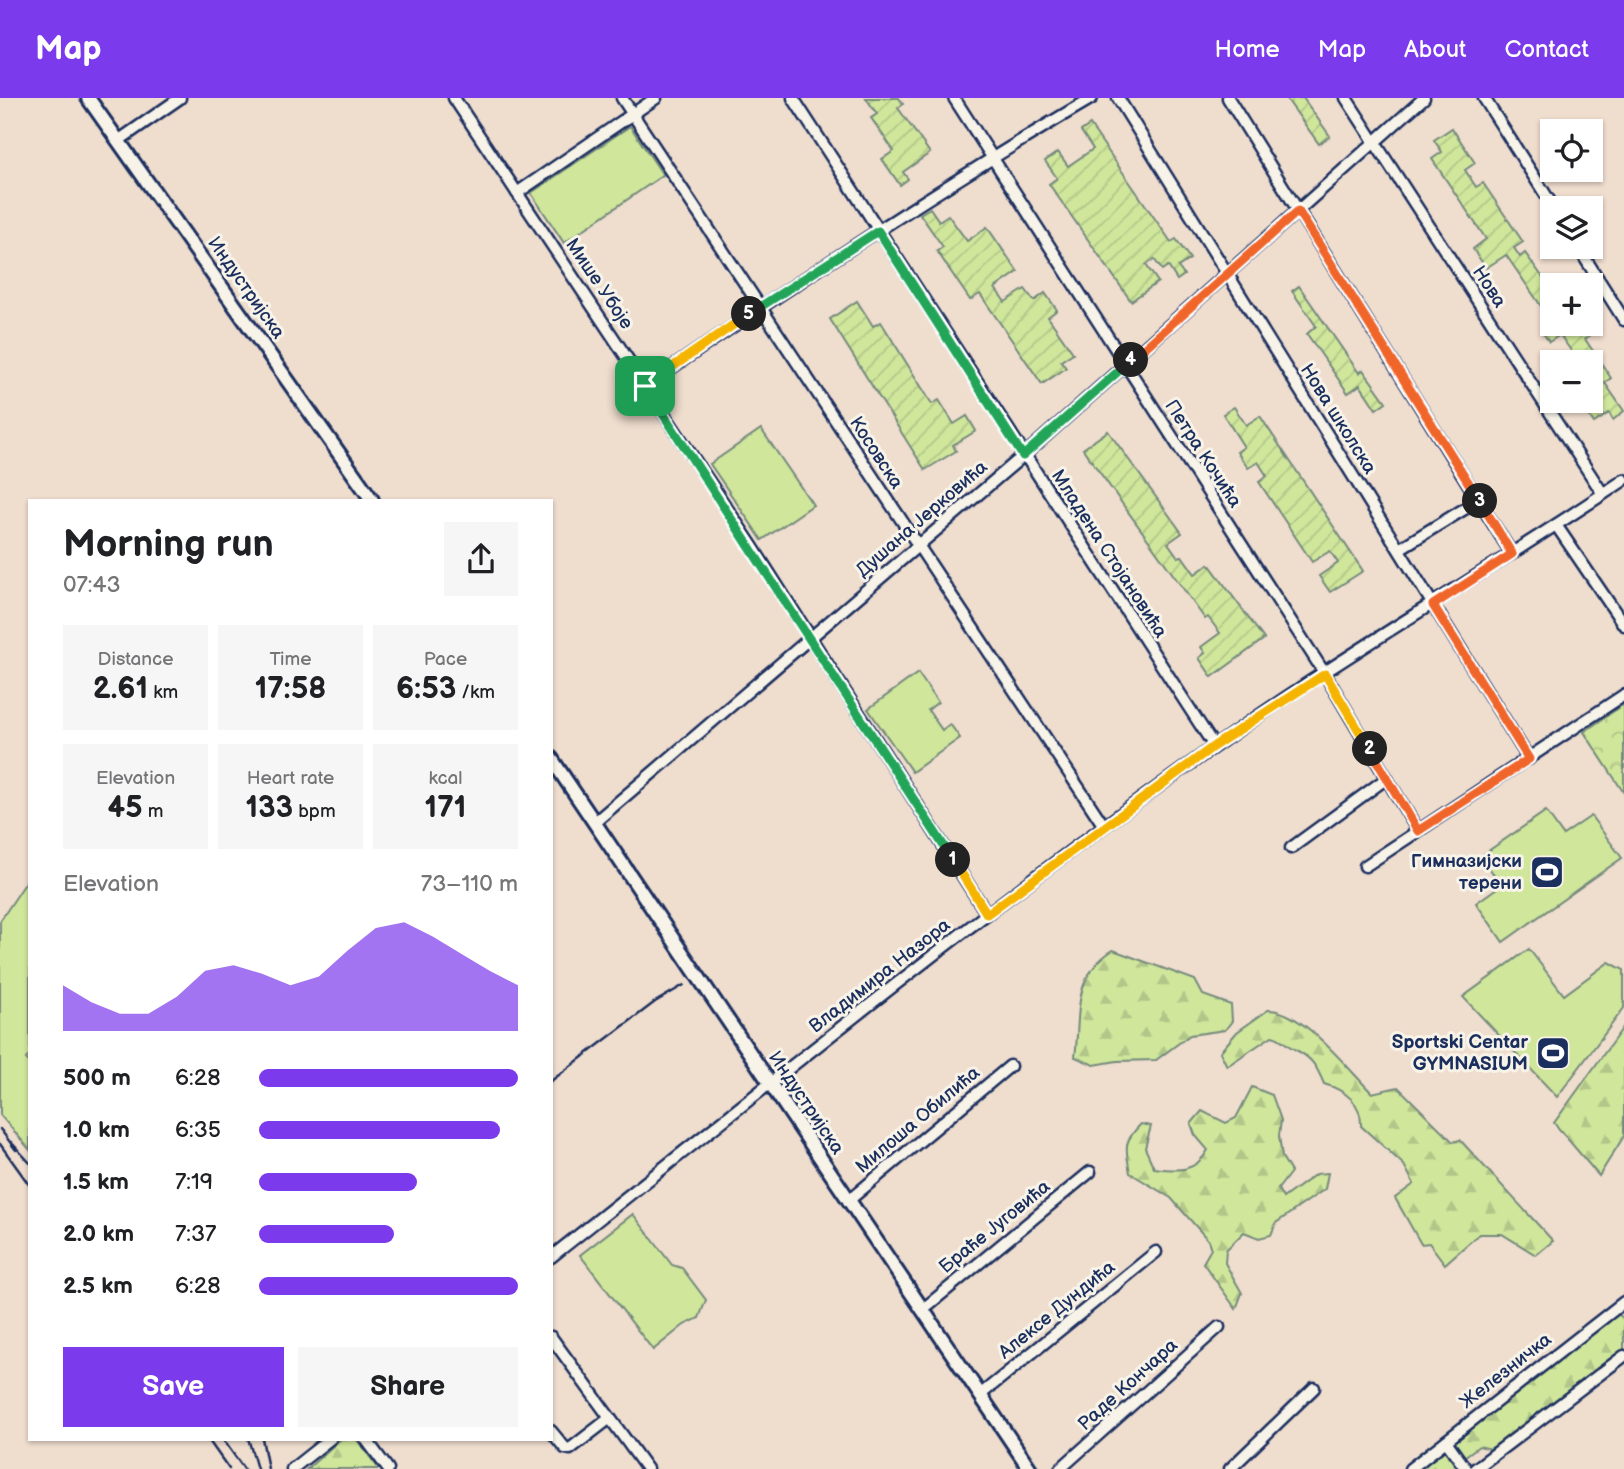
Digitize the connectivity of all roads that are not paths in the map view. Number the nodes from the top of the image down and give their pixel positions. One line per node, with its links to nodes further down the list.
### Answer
1 (88, 98): 15 (main road, Индустријска)
2 (180, 98): 15 (street)
3 (454, 98): 18 (street, Мише Убоје)
4 (622, 98): 14 (street, Косовска)
5 (656, 98): 14 (street)
6 (793, 98): 21 (street, Младена Стојановића)
7 (954, 98): 17 (street, Петра Кочића)
8 (1092, 98): 17 (street)
9 (1118, 98): 23 (street, Нова школска)
10 (1228, 98): 20 (street)
11 (1346, 98): 16 (street, Нова)
12 (1424, 98): 16 (street, Душана Јерковића)
13 (1484, 98): 19 (street)
14 (632, 114): 18 (street); 24 (street, Косовска)
15 (118, 141): 31 (main road, Индустријска)
16 (1374, 142): 20 (street, Душана Јерковића); 30 (street, Нова)
17 (992, 157): 21 (street); 26 (street, Петра Кочића)
18 (517, 193): 27 (street, Мише Убоје)
19 (1546, 196)
20 (1298, 211): 23 (street, Душана Јерковића); 32 (street)
21 (878, 231): 24 (street); 28 (street, Младена Стојановића)
22 (1586, 259): 25 (street)
23 (1227, 275): 26 (street, Душана Јерковића); 35 (street, Нова школска)
24 (760, 307): 27 (street); 34 (street, Косовска)
25 (1624, 320)
26 (1125, 365): 28 (street, Душана Јерковића); 40 (street, Петра Кочића)
27 (645, 386): 39 (street, Мише Убоје)
28 (1023, 456): 34 (street, Душана Јерковића); 42 (street, Младена Стојановића)
29 (1624, 480): 30 (street, Владимира Назора)
30 (1603, 494): 33 (street, Владимира Назора)
31 (371, 499)
32 (1479, 500): 35 (street); 36 (street)
33 (1556, 525): 36 (street, Владимира Назора); 38 (street)
34 (917, 548): 39 (street, Душана Јерковића); 47 (street, Косовска)
35 (1399, 549): 37 (street, Нова школска)
36 (1512, 554): 37 (street, Владимира Назора)
37 (1433, 605): 40 (street, Владимира Назора); 43 (street, Нова школска)
38 (1624, 625)
39 (811, 637): 46 (street, Душана Јерковића); 51 (street, Мише Убоје)
40 (1325, 674): 42 (street, Владимира Назора); 45 (street, Петра Кочића)
41 (1624, 695): 43 (street)
42 (1214, 746): 47 (street, Владимира Назора)
43 (1529, 759): 48 (street)
44 (553, 761): 46 (main road, Индустријска)
45 (1387, 778): 48 (street, Петра Кочића); 49 (street)
46 (595, 822): 53 (main road, Индустријска)
47 (1104, 826): 51 (street, Владимира Назора)
48 (1418, 831): 50 (street)
49 (1291, 848)
50 (1365, 866)
51 (987, 914): 53 (street, Владимира Назора)
52 (1010, 1066): 55 (street, Милоша Обилића)
53 (770, 1084): 55 (main road, Индустријска); 57 (street, Владимира Назора)
54 (1090, 1171): 59 (street, Браће Југовића)
55 (848, 1201): 59 (main road, Индустријска)
56 (1156, 1252): 64 (street, Алексе Дундића)
57 (553, 1255)
58 (1622, 1307): 69 (street, Железничка)
59 (922, 1310): 64 (main road, Индустријска)
60 (1219, 1326): 74 (street, Раде Кончара)
61 (553, 1341): 65 (street)
62 (1624, 1356): 78 (street)
63 (1314, 1388): 75 (street)
64 (980, 1395): 73 (main road, Индустријска)
65 (610, 1418): 66 (street); 72 (street)
66 (553, 1433)
67 (327, 1441): 70 (street)
68 (367, 1441): 71 (street)
69 (1446, 1441): 76 (street, Железничка); 77 (street)
70 (292, 1469)
71 (388, 1469)
72 (647, 1469)
73 (1030, 1469)
74 (1060, 1469)
75 (1230, 1469)
76 (1410, 1469)
77 (1466, 1469)
78 (1475, 1469)

